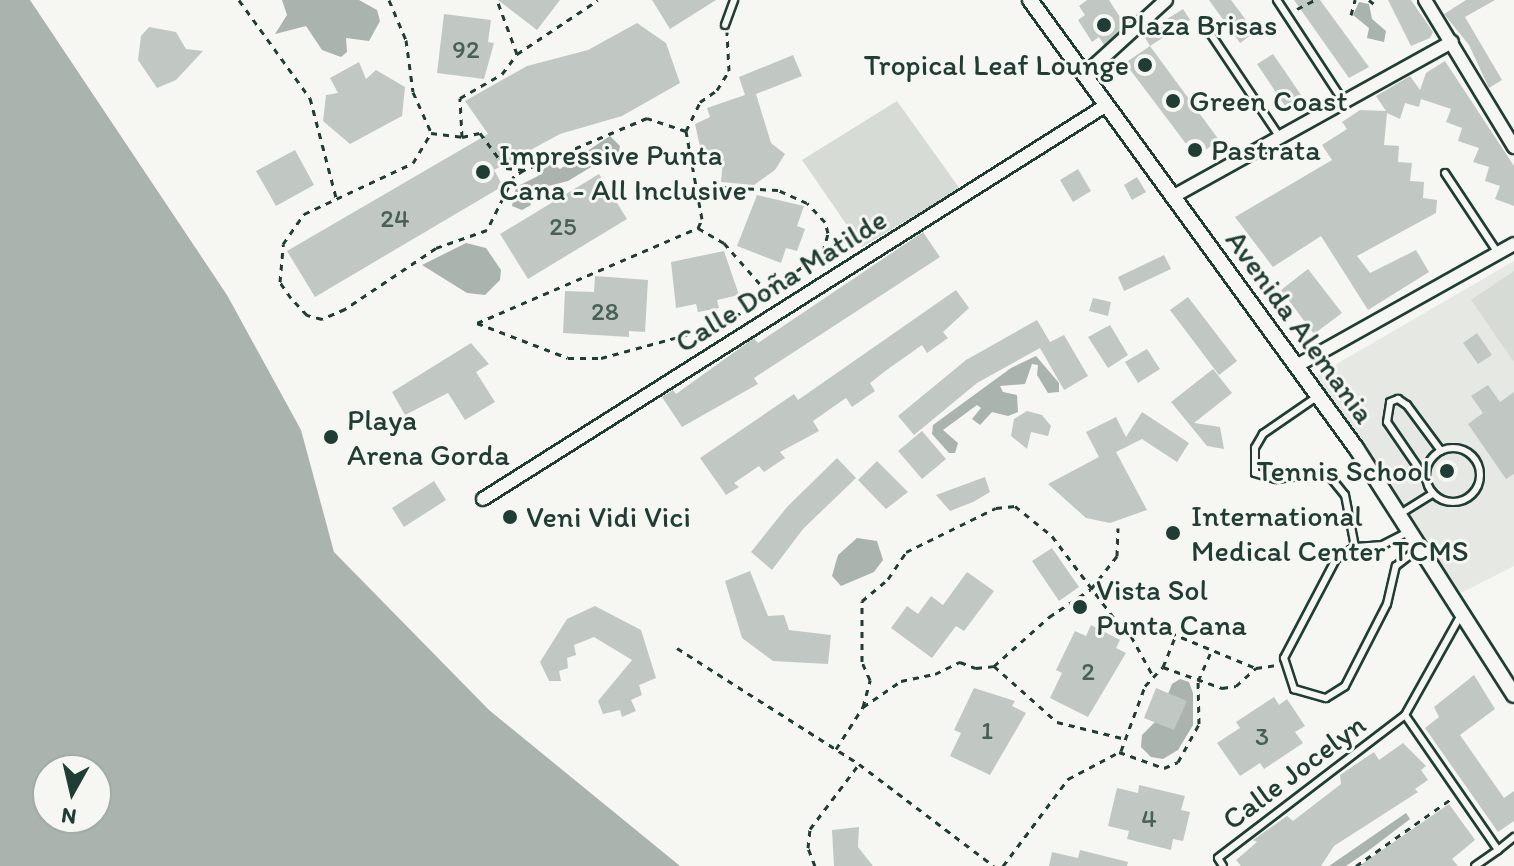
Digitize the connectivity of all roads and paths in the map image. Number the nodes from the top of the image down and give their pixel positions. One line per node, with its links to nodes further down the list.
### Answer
1 (239, 0): 33 (path)
2 (388, 0): 25 (path)
3 (497, 0): 20 (path)
4 (598, 0): 13 (path)
5 (734, 0): 17 (lane)
6 (1030, 0): 21 (street, Avenida Alemania)
7 (1166, 0): 21 (street)
8 (1277, 0): 22 (lane)
9 (1315, 0): 15 (path)
10 (1355, 0): 16 (path)
11 (1369, 0): 14 (path)
12 (1426, 0): 19 (street)
13 (589, 2): 20 (path)
14 (1378, 7)
15 (1297, 9)
16 (1343, 15)
17 (725, 25): 24 (path)
18 (1206, 27): 27 (lane)
19 (1452, 42): 22 (street); 28 (street)
20 (517, 54): 26 (path)
21 (1084, 75): 23 (street, Avenida Alemania)
22 (1344, 102): 27 (street)
23 (1105, 106): 32 (street, Avenida Alemania); 43 (street, Calle Doña Matilde)
24 (686, 131): 29 (path); 31 (path)
25 (431, 133): 26 (path); 33 (path)
26 (462, 137): 29 (path)
27 (1281, 139): 32 (street)
28 (1514, 147)
29 (524, 170): 33 (path)
30 (1445, 173): 36 (lane)
31 (697, 186): 34 (path); 37 (path)
32 (1172, 197): 38 (street, Avenida Alemania)
33 (337, 201)
34 (698, 228): 37 (path); 37 (path)
35 (1514, 244): 36 (street)
36 (1498, 253): 38 (street)
37 (767, 292)
38 (1296, 366): 39 (street, Avenida Alemania)
39 (1318, 396): 44 (street, Avenida Alemania); 47 (lane)
40 (1441, 451): 41 (lane); 41 (lane); 42 (lane)
41 (1426, 479): 42 (lane)
42 (1433, 493): 44 (lane)
43 (483, 499)
44 (1400, 514): 46 (street, Avenida Alemania)
45 (1118, 528): 49 (path)
46 (1411, 531): 47 (lane); 48 (street, Avenida Alemania)
47 (1355, 547): 55 (lane)
48 (1421, 547): 50 (street, Avenida Alemania); 55 (lane)
49 (1091, 589): 52 (path); 56 (path); 62 (path)
50 (1463, 612): 61 (street, Avenida Alemania); 63 (lane, Calle Jocelyn)
51 (1176, 634): 52 (path); 54 (path); 57 (path)
52 (1131, 636): 59 (path)
53 (677, 648): 65 (path)
54 (1212, 649): 58 (path); 60 (path)
55 (1284, 664): 58 (path)
56 (994, 666): 62 (path); 64 (path)
57 (1163, 667): 59 (path); 60 (path)
58 (1256, 668): 60 (path)
59 (1152, 674): 64 (path)
60 (1198, 681): 66 (path)
61 (1514, 695)
62 (863, 707): 65 (path)
63 (1405, 715): 68 (lane, Calle Jocelyn); 74 (lane, Calle Jocelyn)
64 (1128, 739): 66 (path)
65 (836, 749): 67 (path)
66 (1118, 752): 73 (path)
67 (859, 764): 71 (path); 72 (path)
68 (1458, 795): 70 (lane, Calle Jocelyn); 75 (path)
69 (1514, 837): 70 (lane)
70 (1498, 850): 76 (lane)
71 (815, 866)
72 (994, 866)
73 (1003, 866)
74 (1223, 866)
75 (1356, 866)
76 (1475, 866)

